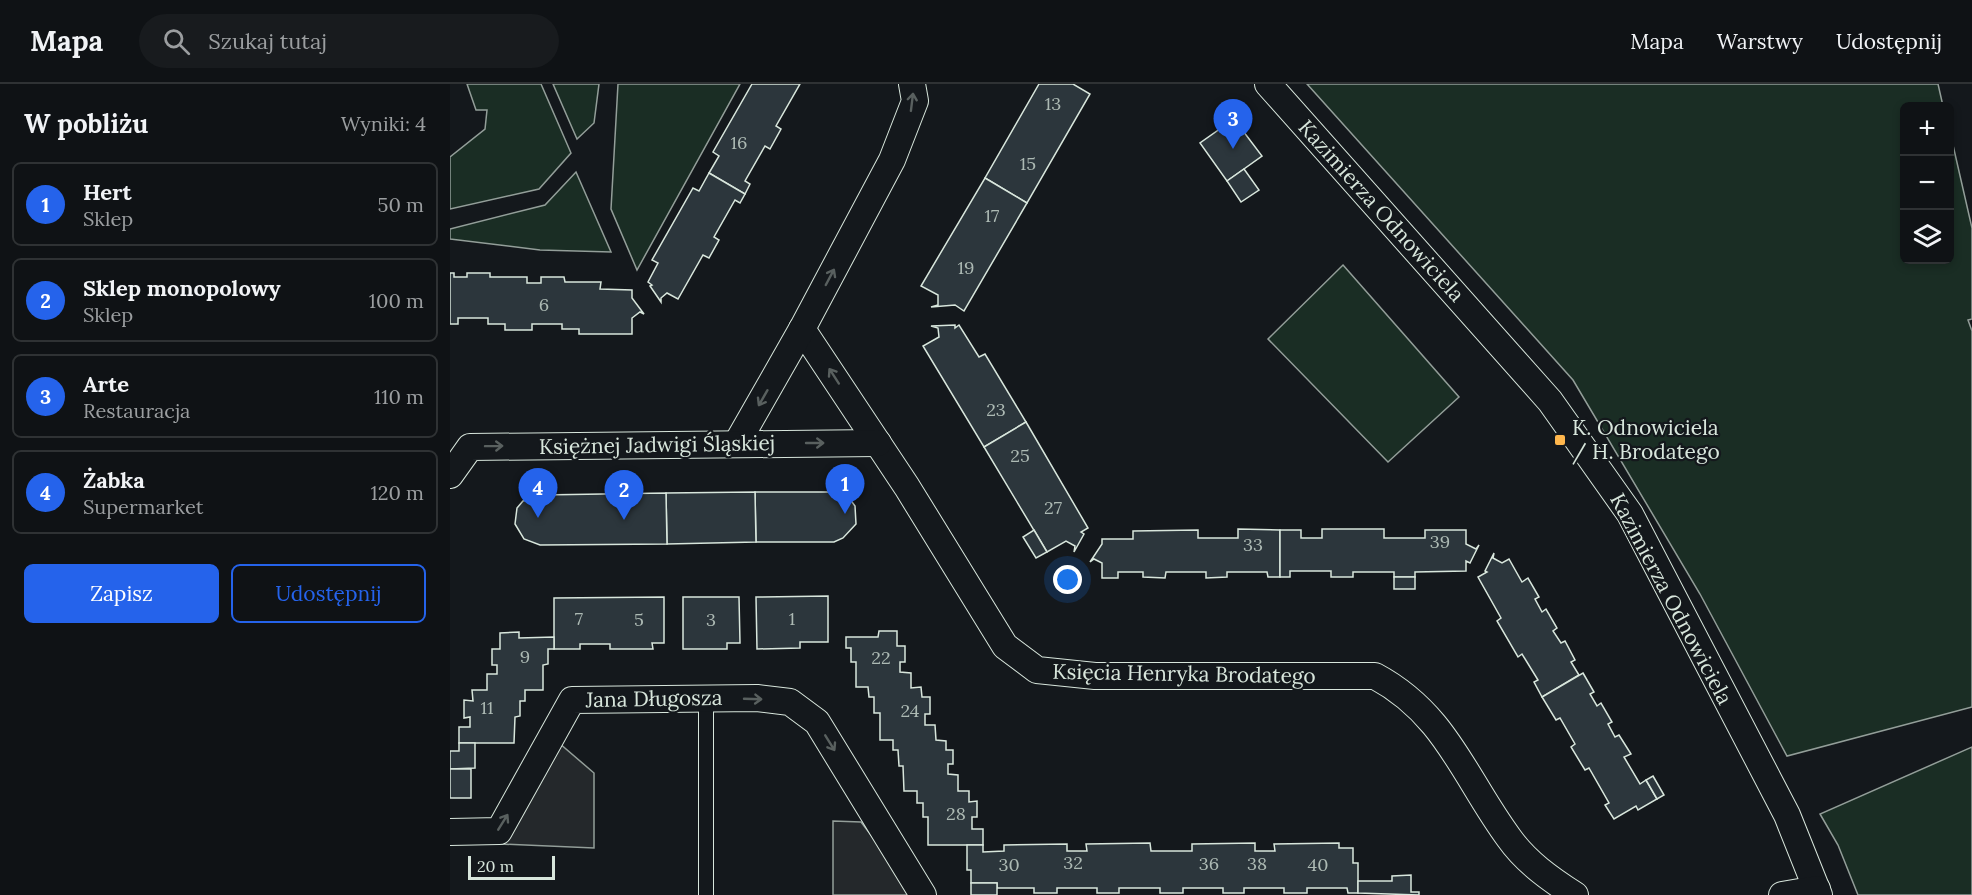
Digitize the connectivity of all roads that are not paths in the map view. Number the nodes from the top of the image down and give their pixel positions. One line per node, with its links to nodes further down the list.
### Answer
1 (912, 84): 3 (street, one-way to 1)
2 (1269, 84): 9 (street, Kazimierza Odnowiciela)
3 (802, 329): 4 (street, one-way to 4); 5 (street, Księcia Henryka Brodatego, one-way to 3)
4 (737, 443): 5 (street, Księżnej Jadwigi Śląskiej, one-way to 5); 6 (street, Księżnej Jadwigi Śląskiej, one-way to 4)
5 (878, 443): 12 (street, Księcia Henryka Brodatego)
6 (450, 475)
7 (706, 699): 8 (street, Jana Długosza, one-way to 7); 10 (lane); 11 (street, Jana Długosza, one-way to 11)
8 (450, 832)
9 (1818, 892): 13 (street)
10 (706, 895)
11 (923, 895)
12 (1575, 895)
13 (1782, 895)

